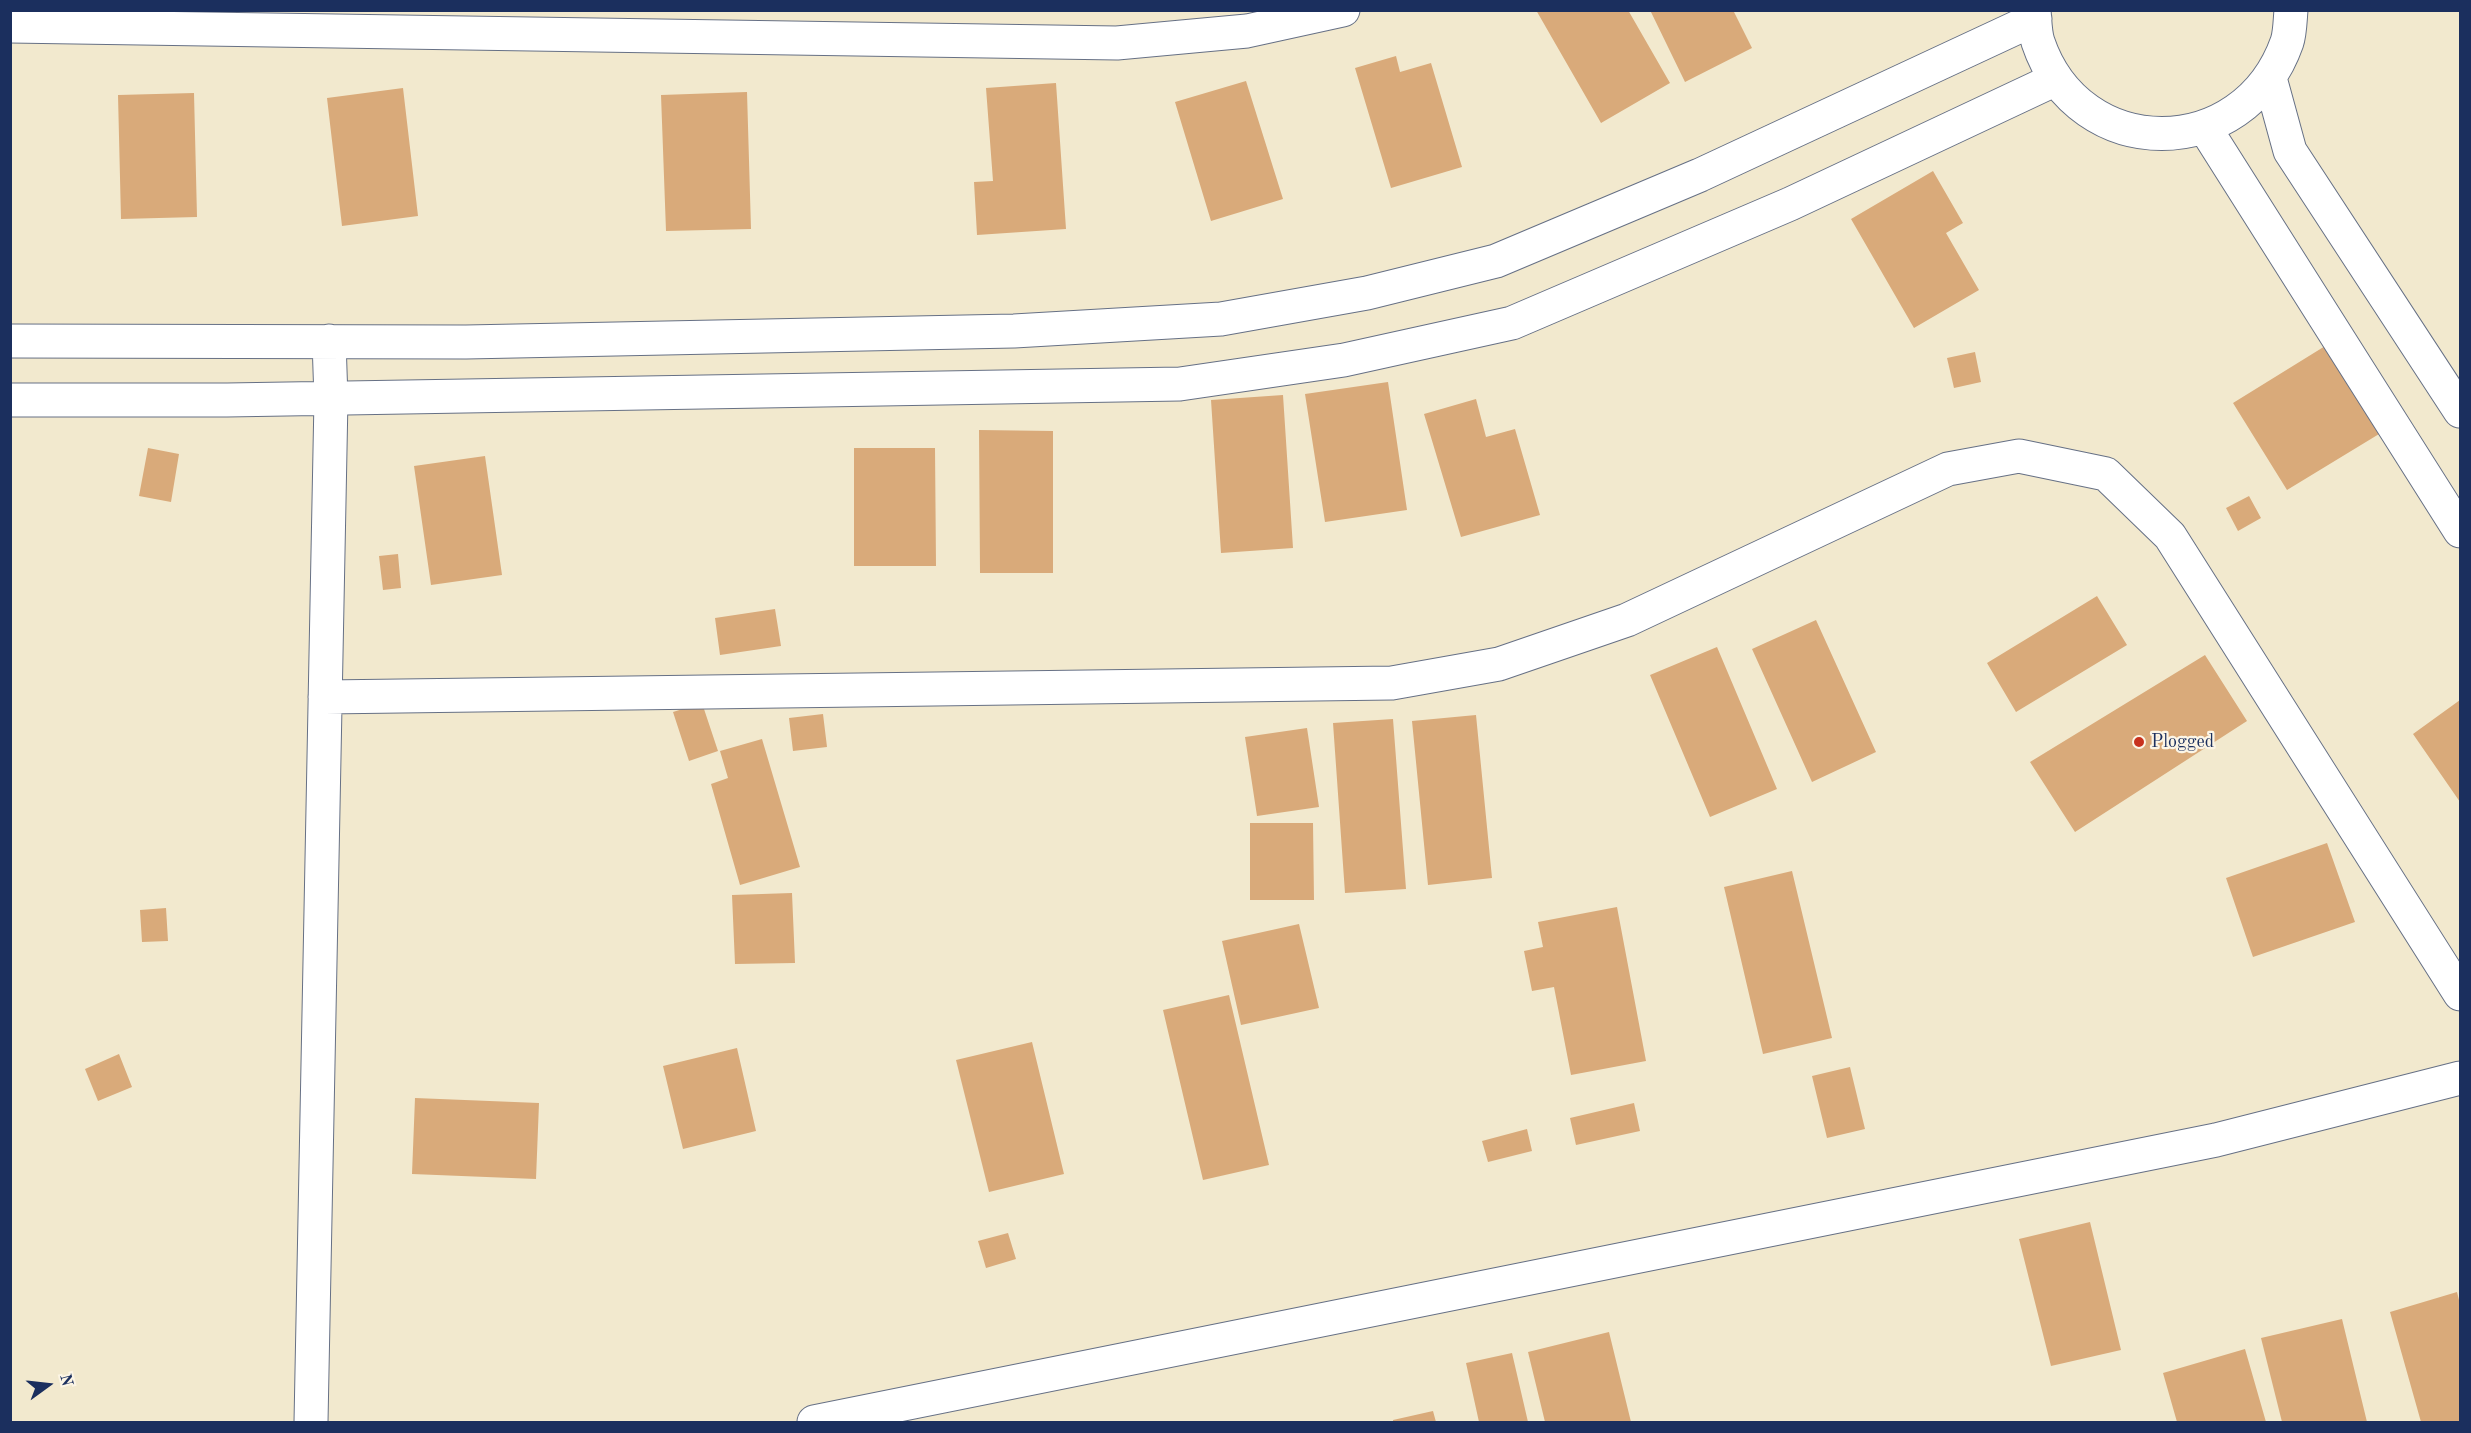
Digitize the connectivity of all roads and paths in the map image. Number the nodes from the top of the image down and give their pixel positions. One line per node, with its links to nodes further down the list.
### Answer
1 (1342, 10): 4 (street)
2 (2291, 10): 6 (street)
3 (2034, 15): 7 (street); 10 (street)
4 (740, 24): 5 (street)
5 (10, 26)
6 (2270, 78): 8 (street); 13 (street)
7 (2056, 79): 8 (street); 11 (street)
8 (2205, 128): 14 (street)
9 (10, 341): 10 (street)
10 (329, 341): 11 (street)
11 (331, 399): 12 (street); 15 (street)
12 (10, 400)
13 (2460, 411)
14 (2460, 531)
15 (325, 698): 16 (street); 18 (street)
16 (2460, 994)
17 (2460, 1078): 19 (street)
18 (311, 1422)
19 (814, 1422)

